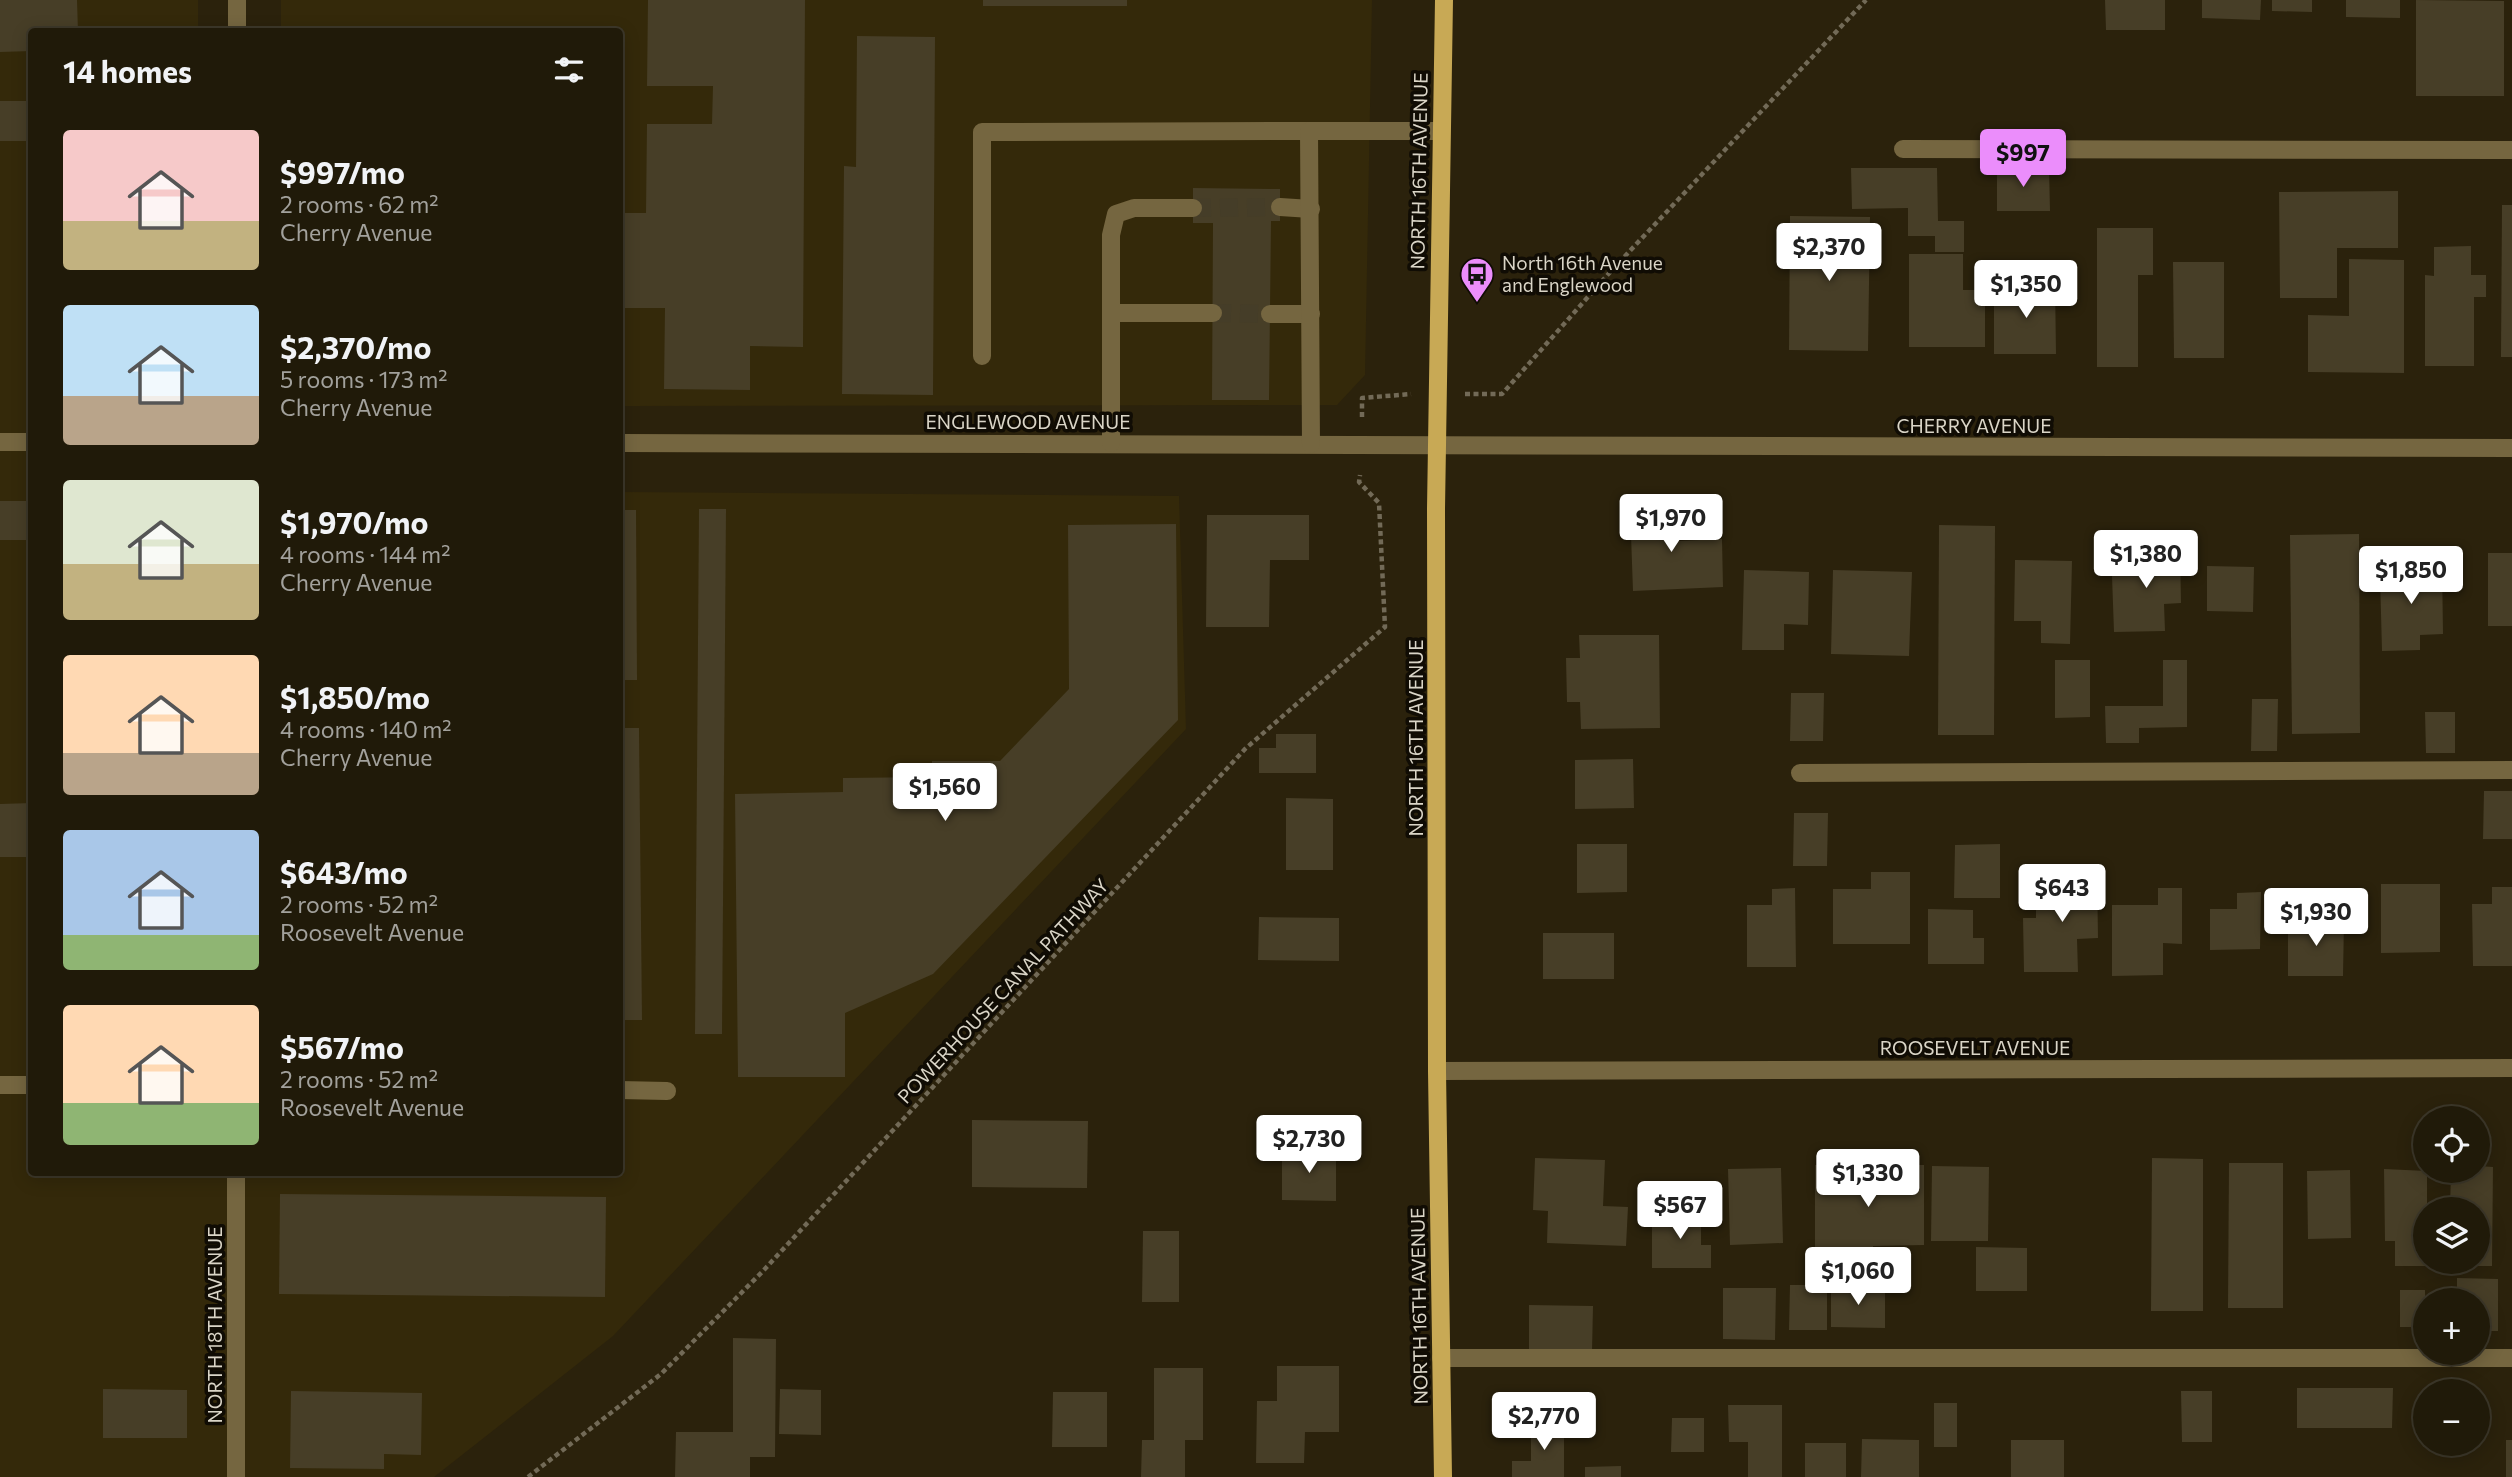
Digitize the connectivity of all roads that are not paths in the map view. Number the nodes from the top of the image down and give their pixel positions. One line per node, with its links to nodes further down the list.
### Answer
1 (237, 0): 3 (street)
2 (1444, 0): 5 (main road, NORTH 16TH AVENUE)
3 (237, 28)
4 (1309, 131): 5 (street); 10 (street); 15 (street)
5 (1441, 131): 21 (main road, NORTH 16TH AVENUE)
6 (1903, 149): 7 (street)
7 (2512, 150)
8 (1280, 207): 10 (street)
9 (1193, 208): 11 (street)
10 (1311, 209): 14 (street)
11 (1111, 313): 12 (street); 19 (street)
12 (1213, 313)
13 (1270, 314): 14 (street)
14 (1311, 314): 20 (street)
15 (982, 356)
16 (0, 442): 17 (street)
17 (28, 442)
18 (623, 443): 19 (street, ENGLEWOOD AVENUE)
19 (1111, 443): 20 (street, ENGLEWOOD AVENUE)
20 (1311, 444): 21 (street, ENGLEWOOD AVENUE)
21 (1437, 446): 22 (street, CHERRY AVENUE); 26 (main road, NORTH 16TH AVENUE)
22 (2512, 448)
23 (2512, 770): 24 (street)
24 (1800, 773)
25 (2512, 1068): 26 (street, ROOSEVELT AVENUE)
26 (1437, 1071): 32 (main road, NORTH 16TH AVENUE)
27 (0, 1085): 28 (street)
28 (28, 1085)
29 (623, 1090): 30 (street)
30 (667, 1091)
31 (236, 1176): 34 (street, NORTH 18TH AVENUE)
32 (1441, 1358): 33 (street); 35 (main road, NORTH 16TH AVENUE)
33 (2512, 1358)
34 (236, 1477)
35 (1443, 1477)

